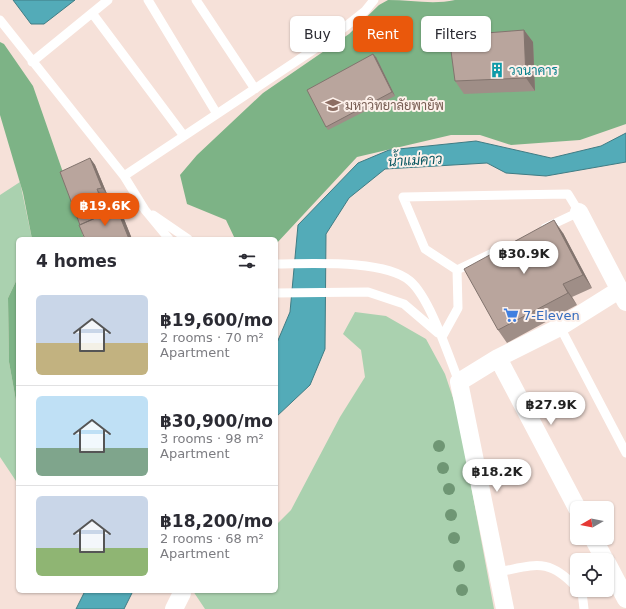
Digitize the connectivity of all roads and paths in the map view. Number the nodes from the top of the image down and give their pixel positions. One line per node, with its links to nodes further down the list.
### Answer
1 (108, 0): 5 (lane)
2 (148, 0): 9 (lane)
3 (196, 0): 8 (lane)
4 (374, 0): 8 (lane)
5 (92, 13): 7 (lane); 10 (lane)
6 (0, 20): 7 (lane)
7 (32, 62): 11 (lane)
8 (255, 88): 9 (lane)
9 (217, 114): 10 (lane)
10 (184, 136): 11 (lane)
11 (124, 176): 12 (lane)
12 (145, 210): 15 (lane); 16 (lane)
13 (578, 212): 14 (lane); 19 (lane); 21 (street)
14 (536, 232)
15 (166, 237)
16 (185, 237)
17 (514, 242): 19 (lane)
18 (278, 264): 23 (lane)
19 (457, 270): 23 (lane)
20 (278, 293): 23 (lane)
21 (623, 296): 22 (street)
22 (560, 327): 24 (street); 26 (lane)
23 (442, 337): 25 (lane)
24 (498, 358): 25 (street); 27 (street)
25 (459, 382): 28 (street)
26 (626, 453)
27 (574, 501)
28 (498, 572): 30 (lane); 33 (street)
29 (614, 576): 32 (street)
30 (570, 580)
31 (583, 597): 34 (lane)
32 (626, 599)
33 (505, 609)
34 (584, 609)

